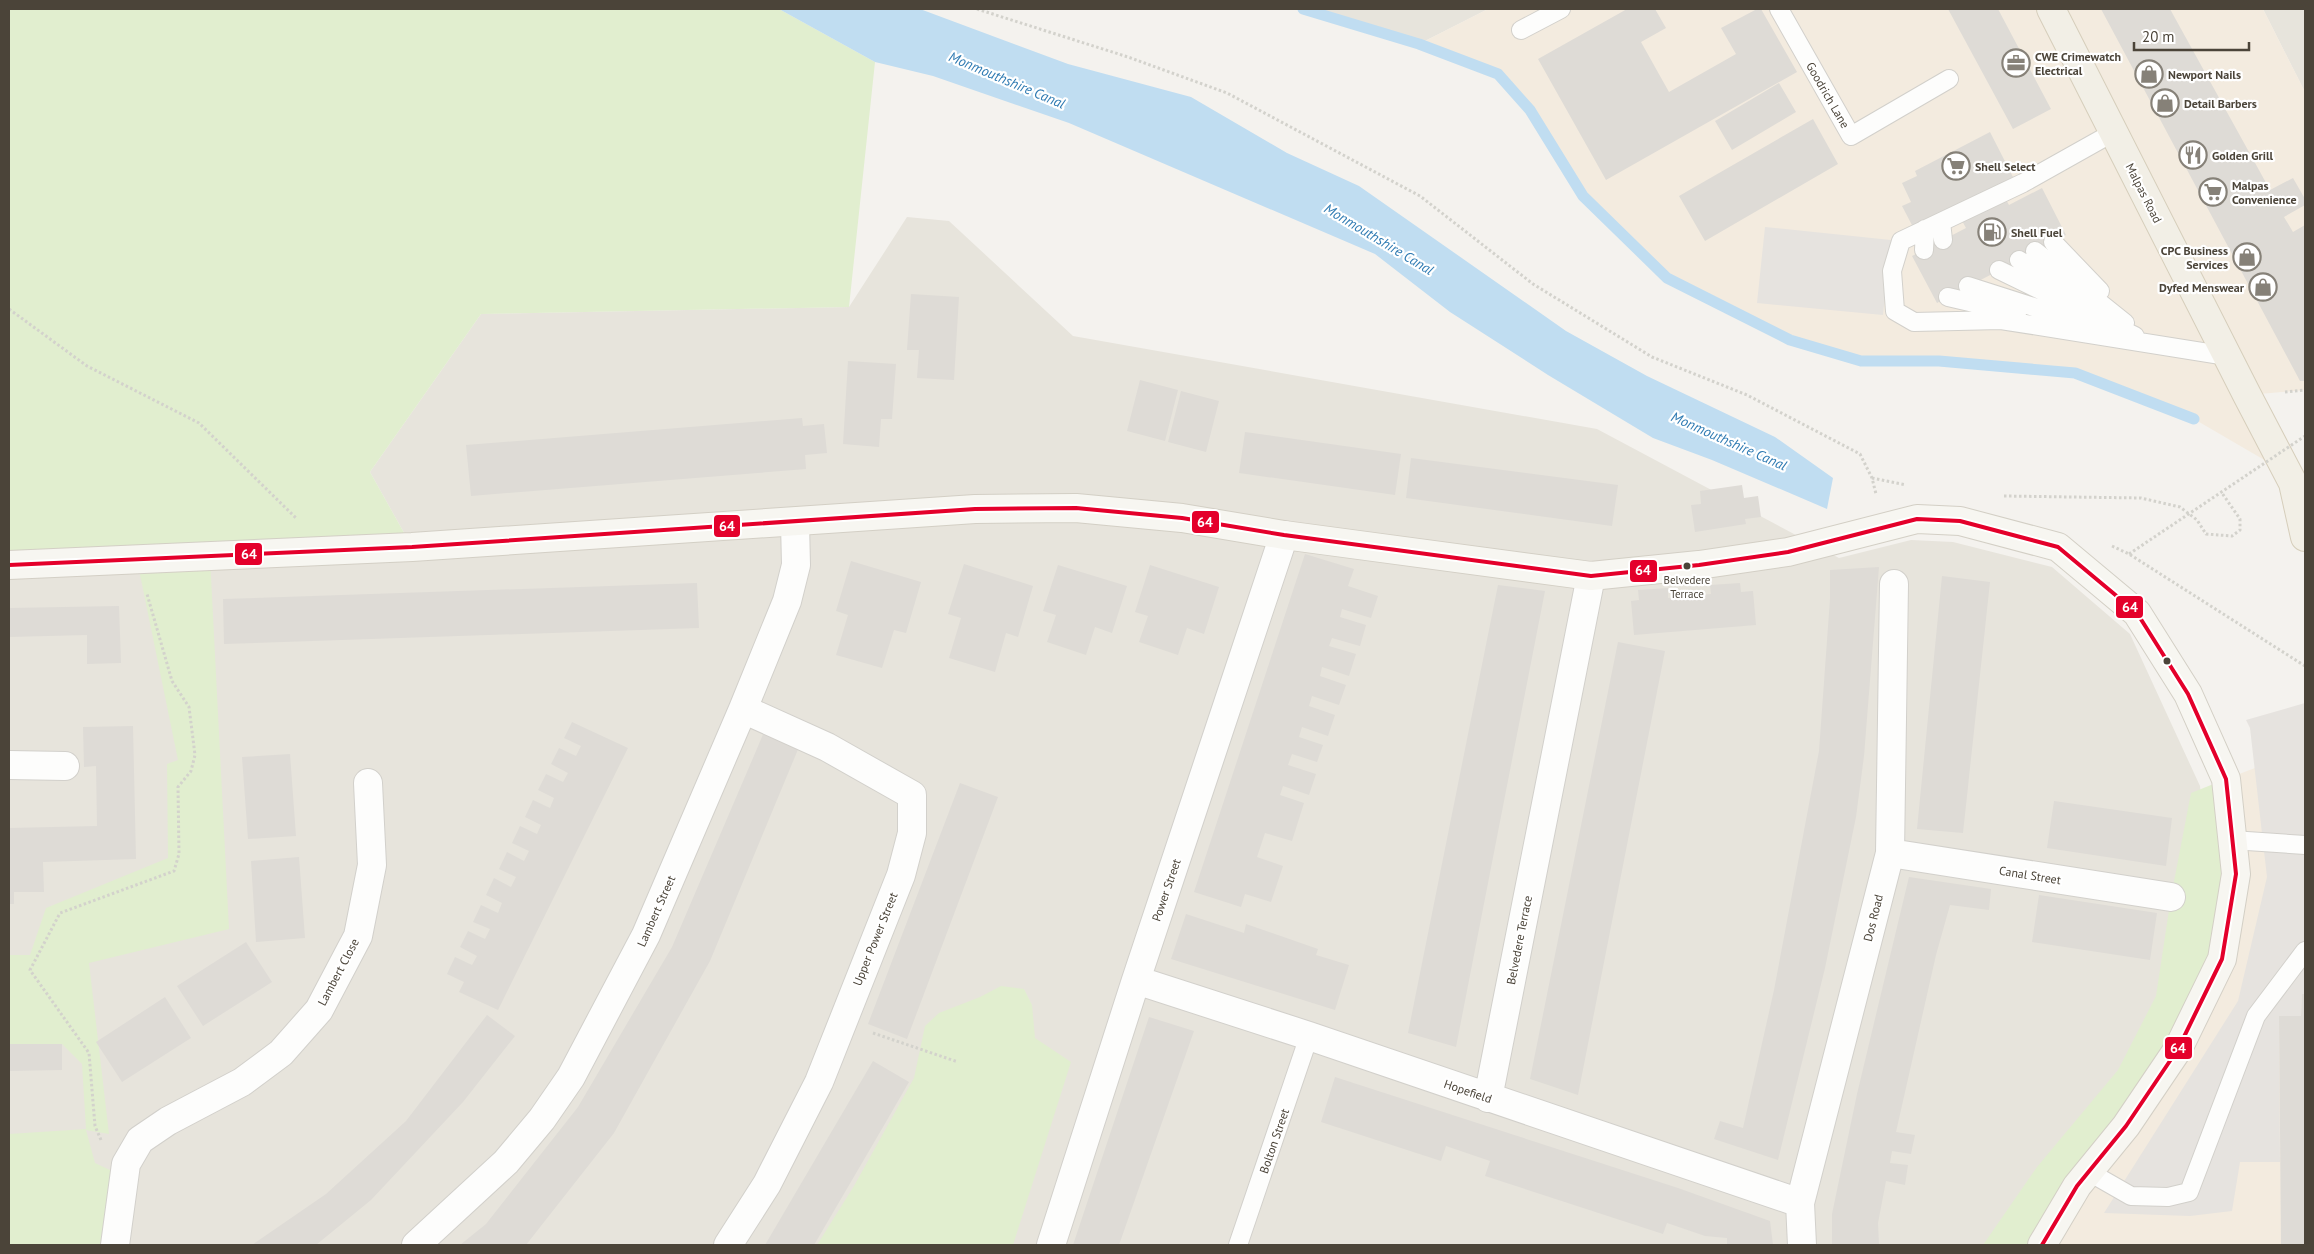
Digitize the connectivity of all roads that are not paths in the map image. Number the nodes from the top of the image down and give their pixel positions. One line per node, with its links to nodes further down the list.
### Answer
1 (1561, 9): 4 (lane)
2 (1779, 9): 5 (lane, Goodrich Lane)
3 (2051, 9): 6 (main road, Malpas Road)
4 (1522, 30)
5 (1949, 80)
6 (2114, 132): 7 (lane); 16 (main road, Malpas Road)
7 (1944, 228): 9 (lane); 15 (lane)
8 (2053, 242): 15 (lane)
9 (1924, 250)
10 (2035, 251): 15 (lane)
11 (2019, 260): 15 (lane)
12 (1999, 270): 15 (lane)
13 (1974, 283): 15 (lane)
14 (1948, 297): 15 (lane)
15 (2151, 344): 16 (lane)
16 (2227, 356): 17 (main road, Malpas Road)
17 (2299, 492): 20 (main road, Malpas Road)
18 (795, 523): 19 (street); 21 (street); 24 (street, Lambert Street)
19 (1284, 535): 22 (street); 33 (street, Power Street)
20 (2305, 537)
21 (9, 565)
22 (1591, 576): 28 (street); 35 (street, Belvedere Terrace)
23 (1894, 584): 30 (street, Dos Road)
24 (743, 710): 39 (street, Lambert Street); 40 (street, Upper Power Street)
25 (9, 765): 26 (street)
26 (65, 766)
27 (368, 783): 38 (street, Lambert Close)
28 (2232, 840): 29 (lane); 36 (street)
29 (2305, 845)
30 (1890, 853): 31 (street, Canal Street); 37 (street, Dos Road)
31 (2171, 897)
32 (2305, 951): 36 (lane)
33 (1136, 980): 34 (street, Hopefield); 41 (street, Power Street)
34 (1309, 1036): 35 (street, Hopefield); 42 (lane, Bolton Street)
35 (1488, 1098): 37 (street, Hopefield)
36 (2089, 1172): 44 (street)
37 (1800, 1203): 43 (street, Dos Road)
38 (115, 1245)
39 (416, 1245)
40 (728, 1245)
41 (1051, 1245)
42 (1238, 1245)
43 (1802, 1245)
44 (2042, 1245)

